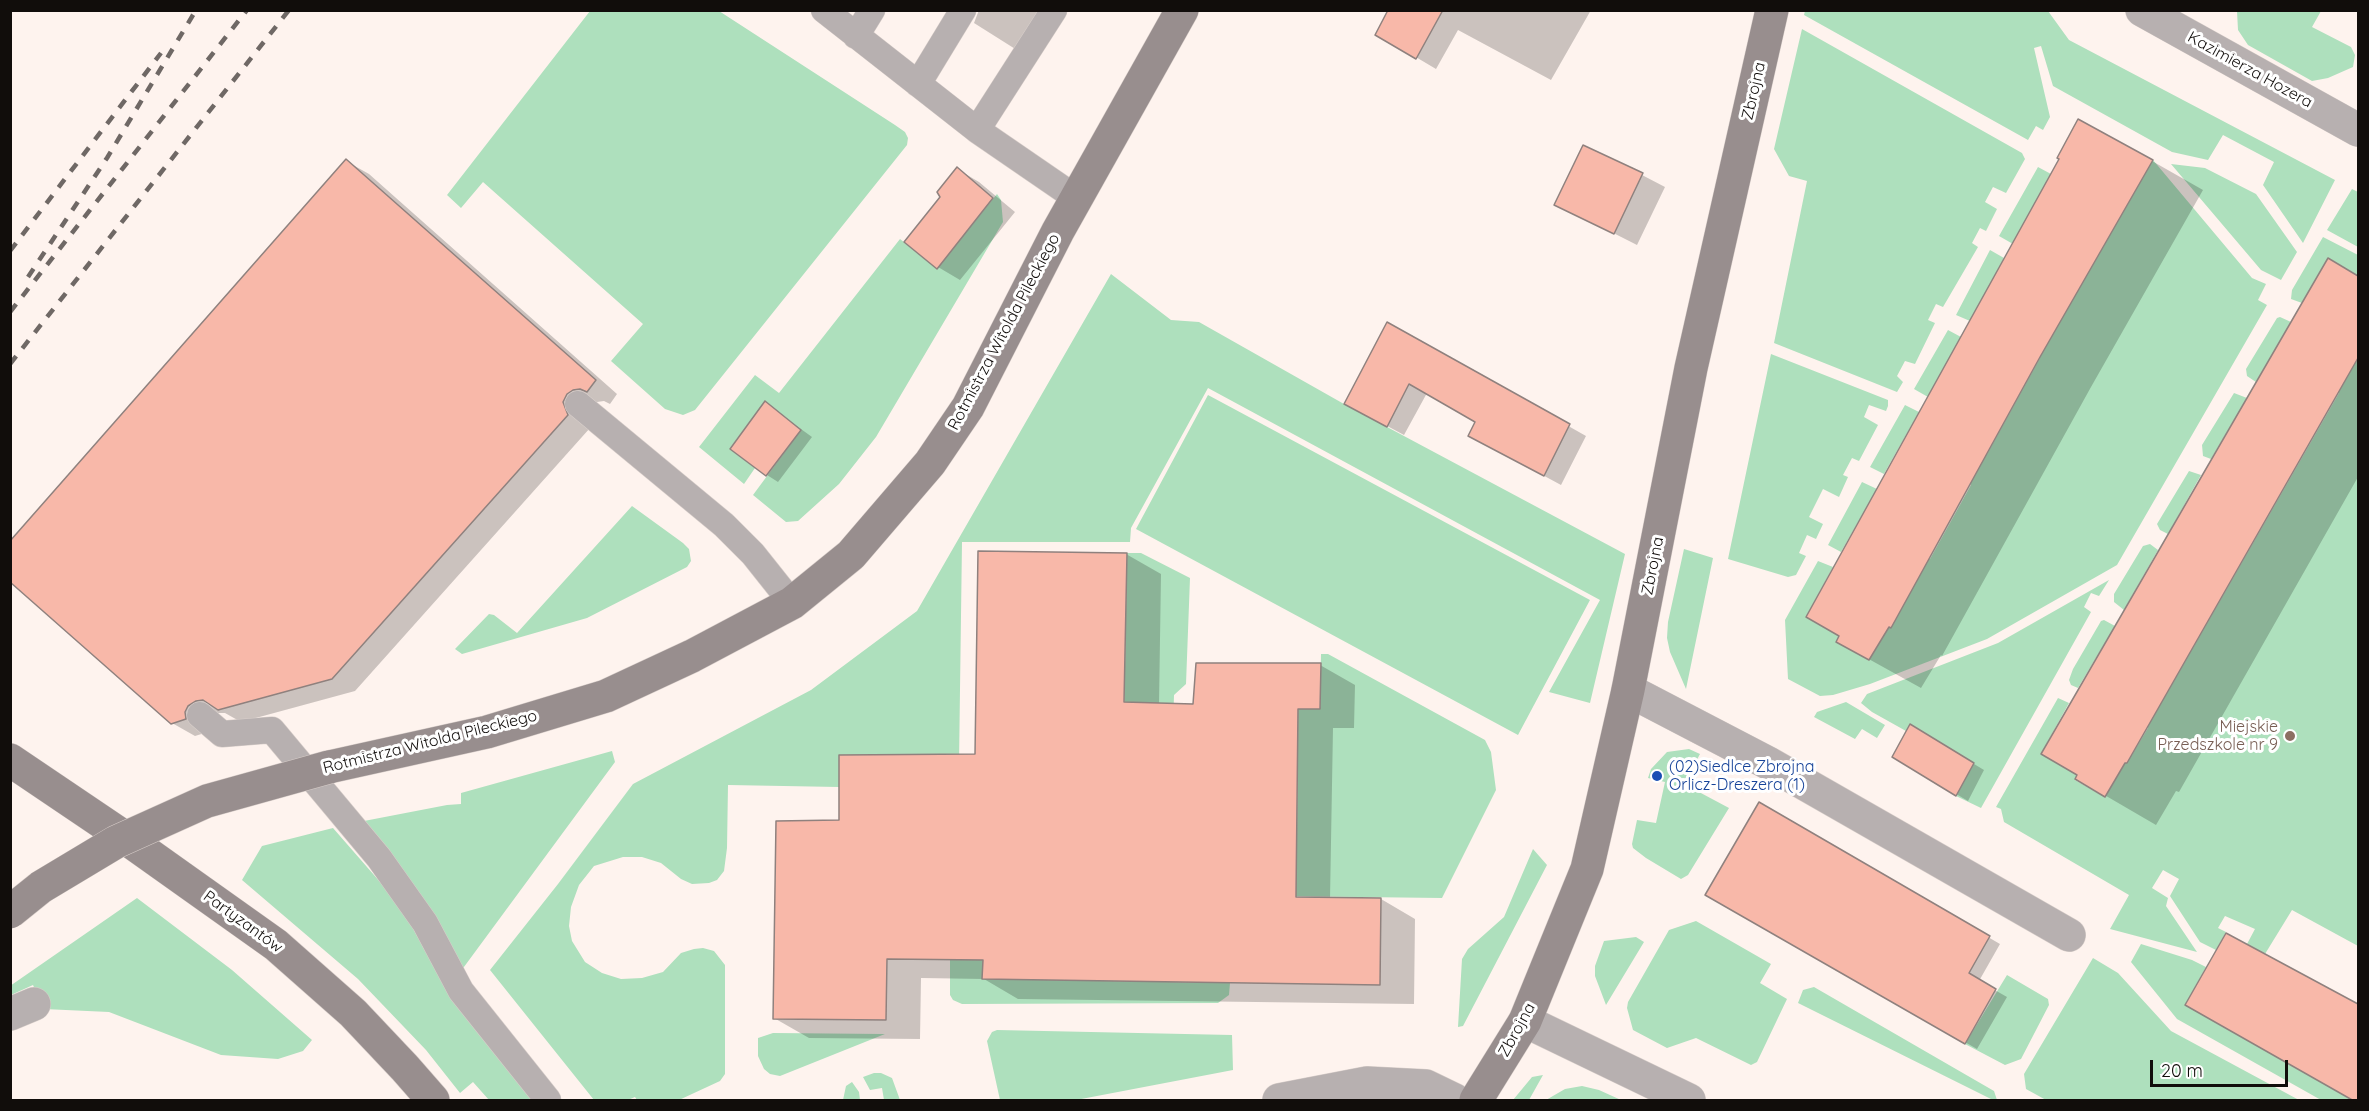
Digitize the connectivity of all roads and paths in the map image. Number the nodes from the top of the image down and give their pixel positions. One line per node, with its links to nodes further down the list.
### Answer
1 (824, 10): 8 (lane)
2 (872, 10): 8 (lane)
3 (963, 10): 9 (lane)
4 (1054, 10): 10 (lane)
5 (1182, 10): 12 (main road, Rotmistrza Witolda Pileckiego)
6 (1772, 10): 15 (main road, Zbrojna)
7 (2142, 10): 11 (street, Kazimierza Hozera)
8 (856, 36): 9 (lane)
9 (918, 84): 10 (lane)
10 (977, 130): 12 (lane)
11 (2358, 130)
12 (1076, 198): 14 (main road, Rotmistrza Witolda Pileckiego)
13 (578, 404): 14 (lane)
14 (792, 603): 18 (main road, Rotmistrza Witolda Pileckiego, bridge)
15 (1628, 690): 19 (street); 20 (main road, Zbrojna)
16 (200, 715): 22 (lane)
17 (17, 762): 21 (main road, Partyzantów)
18 (10, 912)
19 (2069, 935)
20 (1525, 1021): 25 (main road, Zbrojna); 26 (street)
21 (433, 1101)
22 (548, 1101)
23 (1279, 1101): 24 (street)
24 (1455, 1101)
25 (1476, 1101)
26 (1689, 1101)

